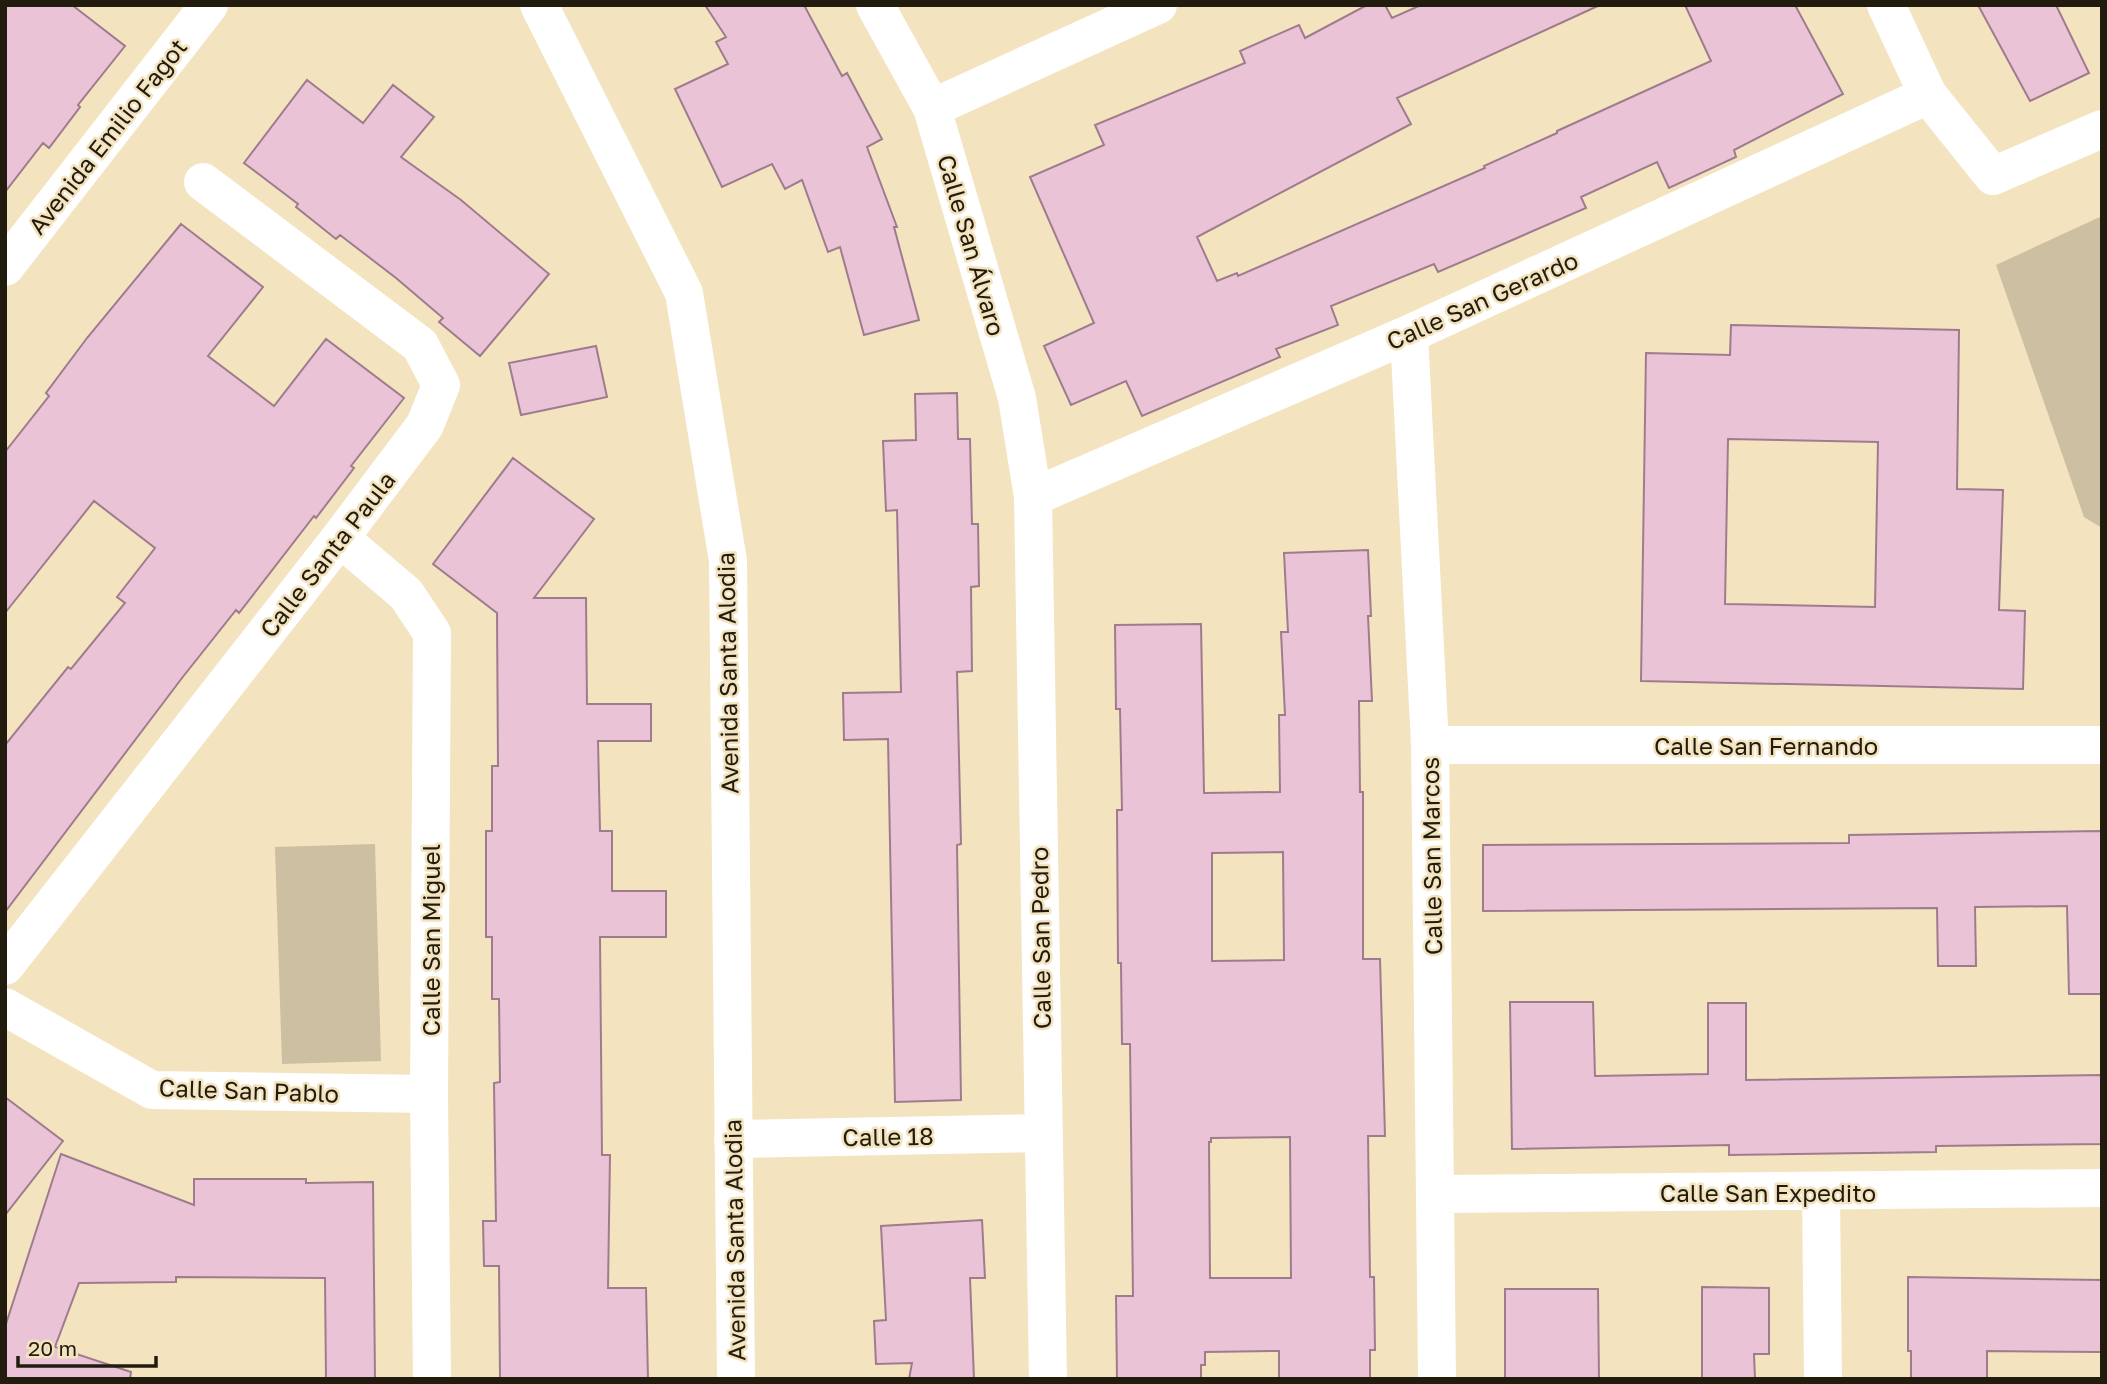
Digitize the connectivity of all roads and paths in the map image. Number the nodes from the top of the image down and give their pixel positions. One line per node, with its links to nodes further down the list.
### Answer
1 (209, 5): 10 (street, Avenida Emilio Fagot)
2 (539, 5): 20 (street, Avenida Santa Alodia)
3 (875, 5): 7 (street, Calle San Álvaro)
4 (1158, 5): 7 (street)
5 (1886, 5): 6 (street)
6 (1928, 95): 8 (street); 11 (street, Calle San Gerardo)
7 (932, 108): 12 (street, Calle San Álvaro)
8 (2102, 129)
9 (203, 182): 13 (street, Calle Santa Paula)
10 (5, 267)
11 (1409, 334): 12 (street, Calle San Gerardo); 15 (street, Calle San Marcos)
12 (1033, 497): 19 (street, Calle San Pedro)
13 (340, 538): 16 (street, Calle Santa Paula); 18 (street, Calle San Miguel)
14 (2102, 745): 15 (street, Calle San Fernando)
15 (1430, 746): 23 (street, Calle San Marcos)
16 (5, 966)
17 (5, 1007): 18 (street, Calle San Pablo)
18 (429, 1094): 24 (street, Calle San Miguel)
19 (1044, 1133): 20 (street, Calle 18); 26 (street, Calle San Pedro)
20 (733, 1139): 25 (street, Avenida Santa Alodia)
21 (2102, 1188): 22 (street, Calle San Expedito)
22 (1821, 1192): 23 (street, Calle San Expedito); 28 (street)
23 (1435, 1194): 27 (street, Calle San Marcos)
24 (432, 1379)
25 (736, 1379)
26 (1048, 1379)
27 (1437, 1379)
28 (1823, 1379)

